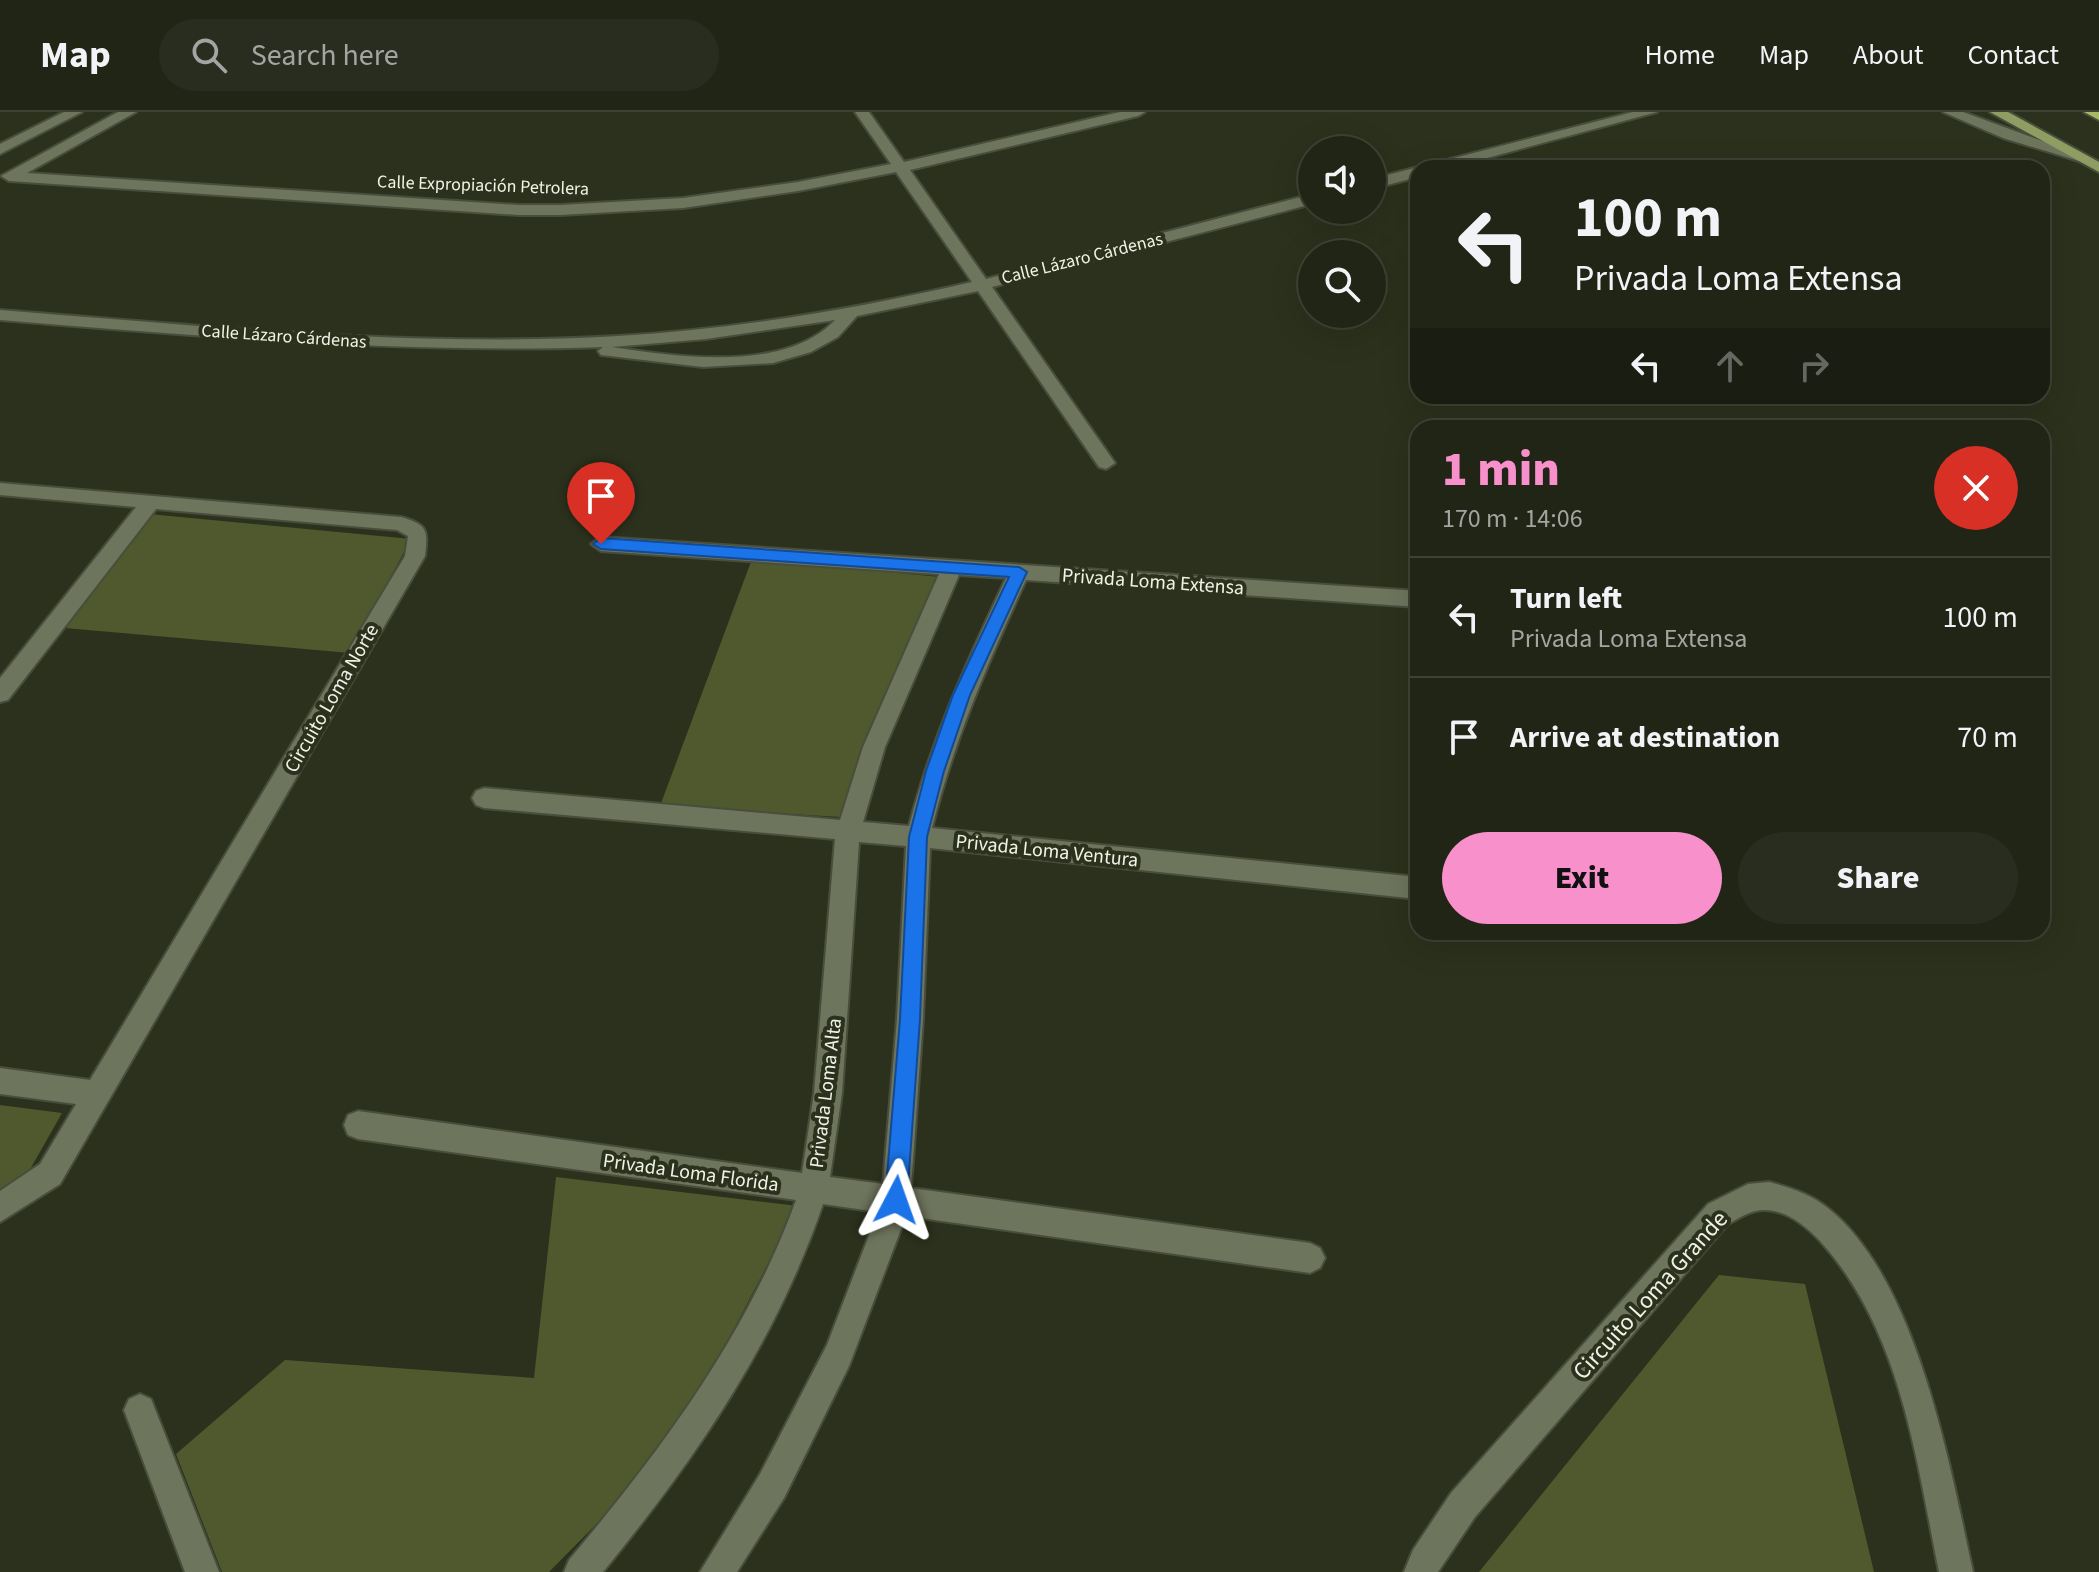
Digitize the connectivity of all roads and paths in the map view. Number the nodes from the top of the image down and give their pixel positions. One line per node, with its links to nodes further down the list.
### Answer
1 (75, 112): 10 (street)
2 (129, 112): 16 (street)
3 (862, 112): 13 (street)
4 (1138, 112): 13 (street, Calle Expropiación Petrolera)
5 (1650, 112): 12 (street)
6 (1950, 112): 11 (street)
7 (1997, 112): 11 (main road)
8 (2091, 112): 9 (highway)
9 (2099, 116)
10 (0, 150)
11 (2079, 157): 14 (main road)
12 (1463, 160)
13 (901, 168): 16 (street, Calle Expropiación Petrolera); 19 (street)
14 (2099, 168)
15 (1410, 174): 17 (street)
16 (5, 178)
17 (1386, 180)
18 (1298, 203): 19 (street, Calle Lázaro Cárdenas)
19 (981, 284): 20 (street, Calle Lázaro Cárdenas); 23 (street)
20 (852, 312): 22 (street, Calle Lázaro Cárdenas); 22 (street, Calle Lázaro Cárdenas)
21 (0, 315): 22 (street, Calle Lázaro Cárdenas)
22 (569, 344)
23 (1106, 463)
24 (0, 489): 25 (street, Circuito Loma Norte)
25 (151, 502): 30 (street); 36 (street, Circuito Loma Norte)
26 (601, 544): 27 (street, Privada Loma Extensa)
27 (952, 567): 28 (street, Privada Loma Extensa); 32 (street, Privada Loma Alta)
28 (1019, 572): 29 (street, Privada Loma Extensa); 33 (street)
29 (1410, 598)
30 (0, 694)
31 (484, 798): 32 (street, Privada Loma Ventura)
32 (848, 831): 33 (street, Privada Loma Ventura); 38 (street, Privada Loma Alta)
33 (918, 837): 34 (street, Privada Loma Ventura); 39 (street)
34 (1410, 887)
35 (0, 1081): 36 (street)
36 (99, 1094): 40 (street, Circuito Loma Norte)
37 (358, 1125): 38 (street, Privada Loma Florida)
38 (814, 1189): 39 (street, Privada Loma Florida); 44 (street, Privada Loma Alta)
39 (896, 1200): 41 (street, Privada Loma Florida); 45 (street)
40 (0, 1208)
41 (1310, 1258)
42 (140, 1410): 43 (street)
43 (202, 1572)
44 (581, 1572)
45 (717, 1572)
46 (1421, 1572): 47 (street, Circuito Loma Grande)
47 (1956, 1572)

